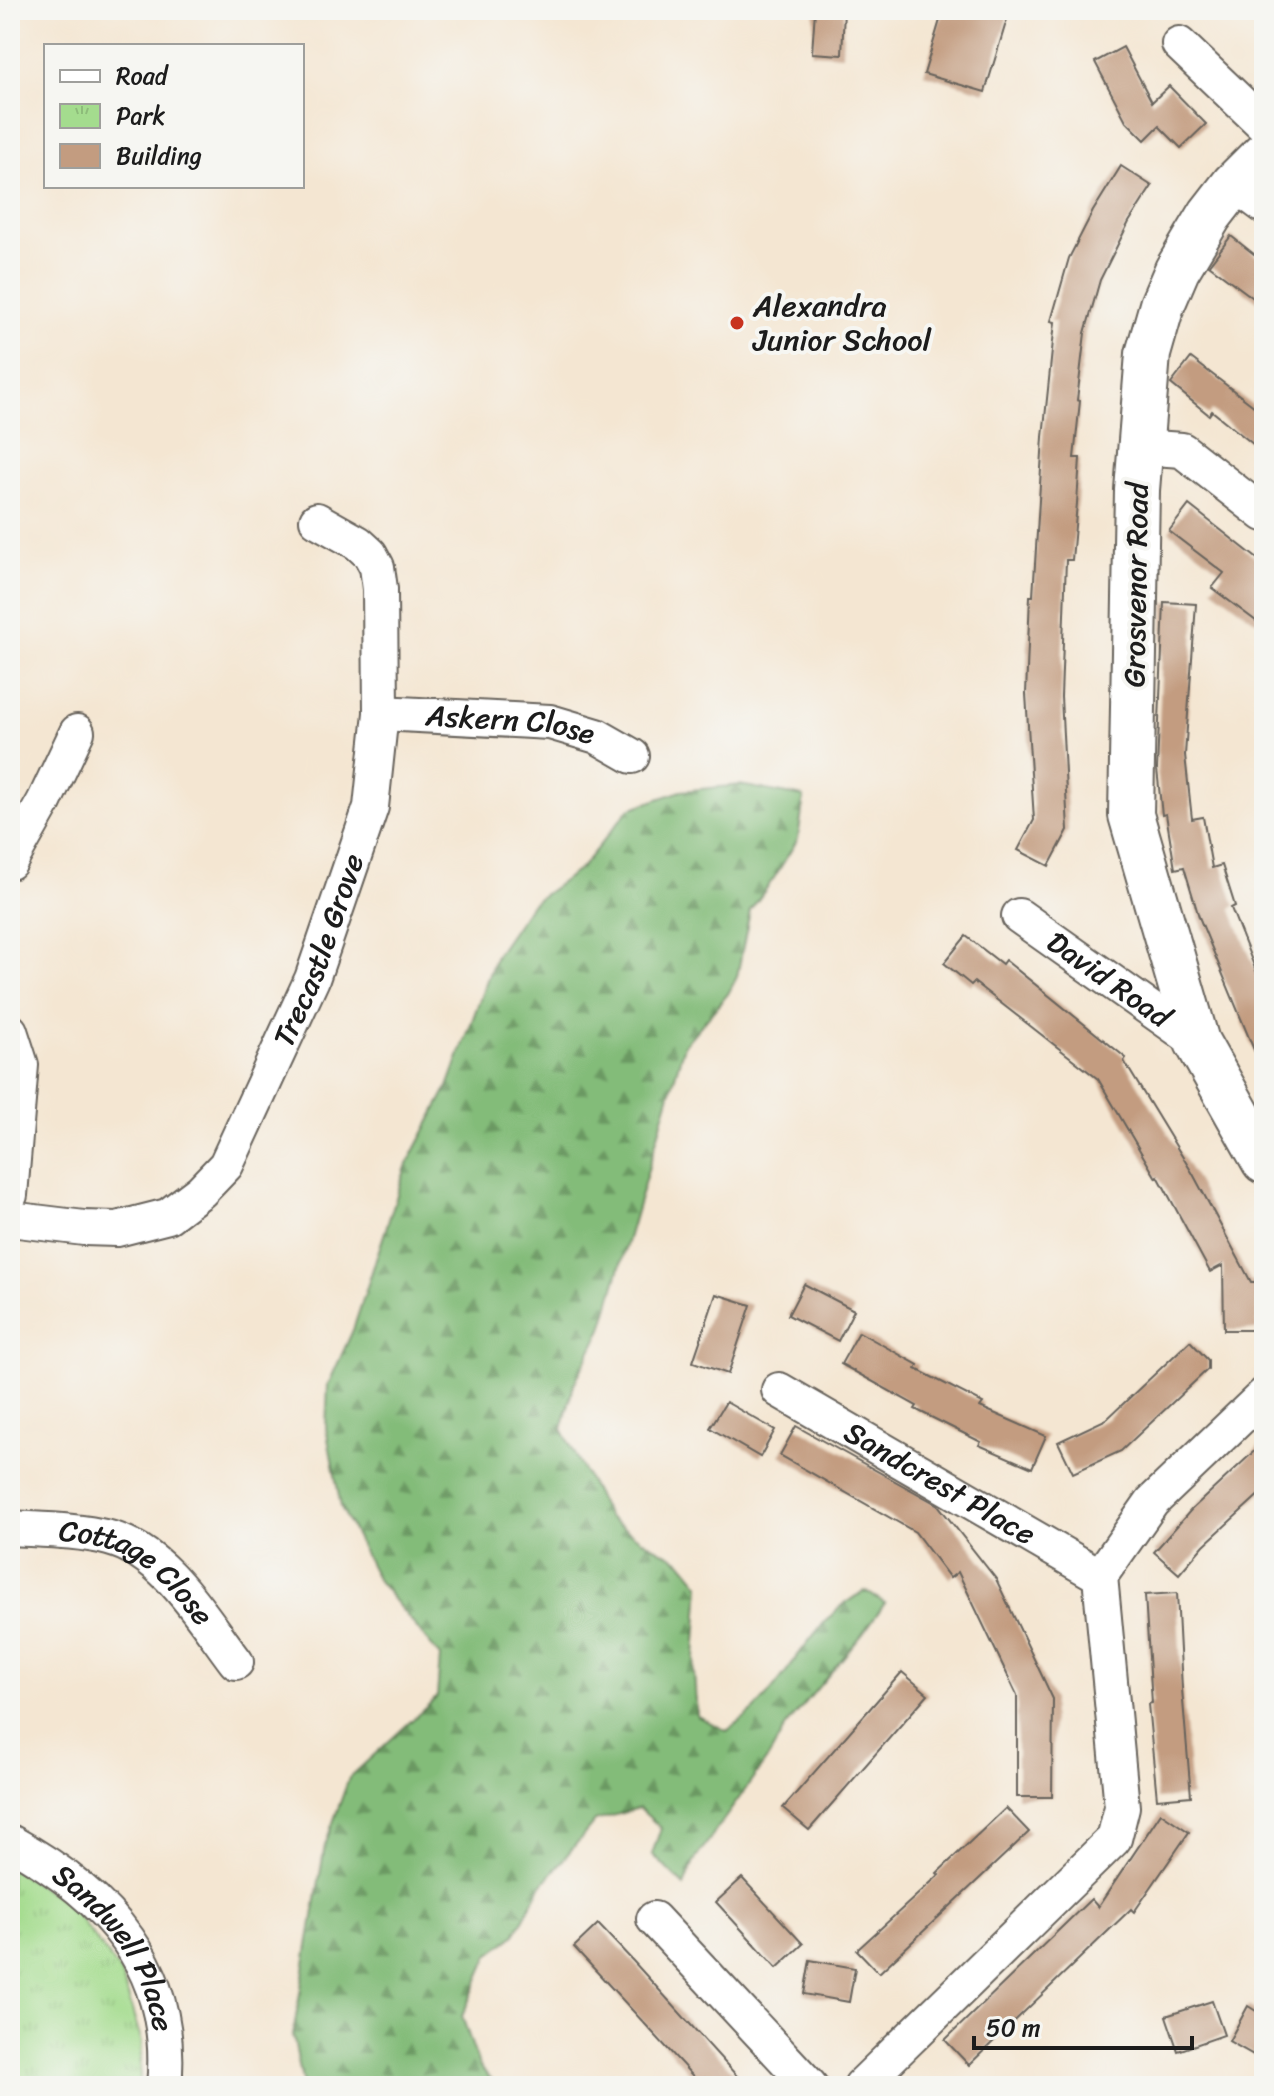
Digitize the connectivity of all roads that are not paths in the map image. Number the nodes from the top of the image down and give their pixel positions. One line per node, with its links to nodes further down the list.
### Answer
1 (1179, 44): 2 (street)
2 (1264, 125)
3 (1254, 182): 4 (street, Grosvenor Road)
4 (1140, 447): 5 (street); 13 (street, Grosvenor Road)
5 (1264, 514)
6 (317, 520): 7 (street, Trecastle Grove)
7 (381, 713): 9 (street, Askern Close); 16 (street, Trecastle Grove)
8 (77, 732): 10 (street)
9 (632, 756)
10 (10, 862)
11 (1019, 916): 13 (street, David Road)
12 (10, 1031): 15 (street)
13 (1197, 1042): 14 (street, Grosvenor Road)
14 (1264, 1161)
15 (10, 1195)
16 (10, 1219)
17 (779, 1390): 20 (street, Sandcrest Place)
18 (1264, 1395): 20 (street)
19 (10, 1528): 21 (street, Cottage Close)
20 (1100, 1576): 26 (street)
21 (236, 1662)
22 (10, 1842): 24 (street, Sandwell Place)
23 (654, 1919): 25 (street)
24 (164, 2086)
25 (810, 2086)
26 (861, 2086)

